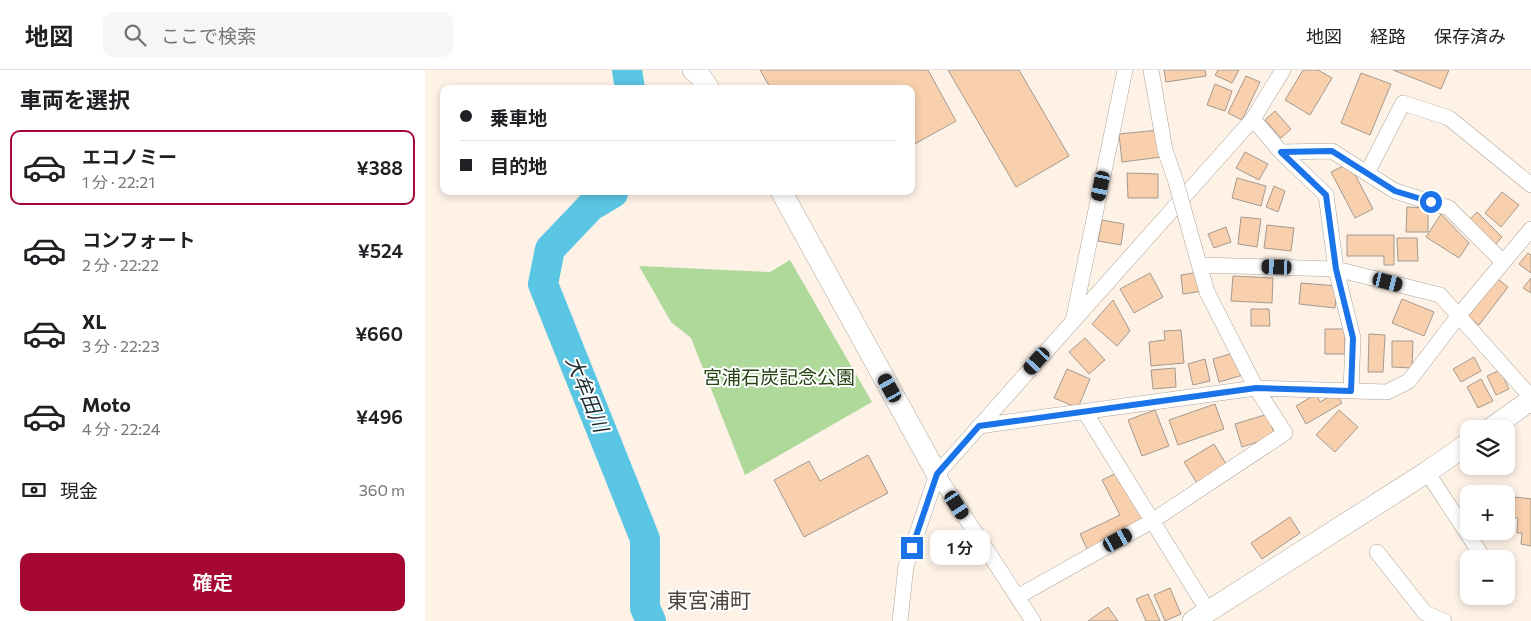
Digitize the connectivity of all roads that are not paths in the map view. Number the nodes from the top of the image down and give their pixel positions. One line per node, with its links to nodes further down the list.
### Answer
1 (693, 70): 5 (street)
2 (1125, 70): 16 (street)
3 (1151, 70): 13 (street, bridge)
4 (1283, 70): 6 (street)
5 (706, 85)
6 (1253, 119): 7 (street); 16 (street)
7 (1281, 152): 8 (street); 14 (street)
8 (1367, 173): 9 (street); 12 (street)
9 (1531, 185)
10 (783, 195): 25 (street)
11 (1531, 229): 12 (street)
12 (1503, 262): 15 (street)
13 (1200, 265): 14 (street); 17 (street)
14 (1336, 269): 15 (street); 18 (street)
15 (1459, 315): 18 (street); 19 (street)
16 (1072, 321): 22 (street)
17 (1256, 388): 18 (street); 20 (street); 26 (street)
18 (1351, 391)
19 (1531, 398): 21 (street)
20 (1085, 412): 22 (street); 26 (street)
21 (1502, 420)
22 (979, 426): 25 (street)
23 (1460, 449): 24 (street)
24 (1427, 472): 27 (street); 30 (street)
25 (937, 474): 29 (street); 31 (street)
26 (1152, 521): 29 (street); 30 (street)
27 (1478, 550)
28 (1377, 552): 33 (street)
29 (1017, 597): 32 (street)
30 (1201, 616)
31 (900, 621)
32 (1033, 621)
33 (1444, 621)

